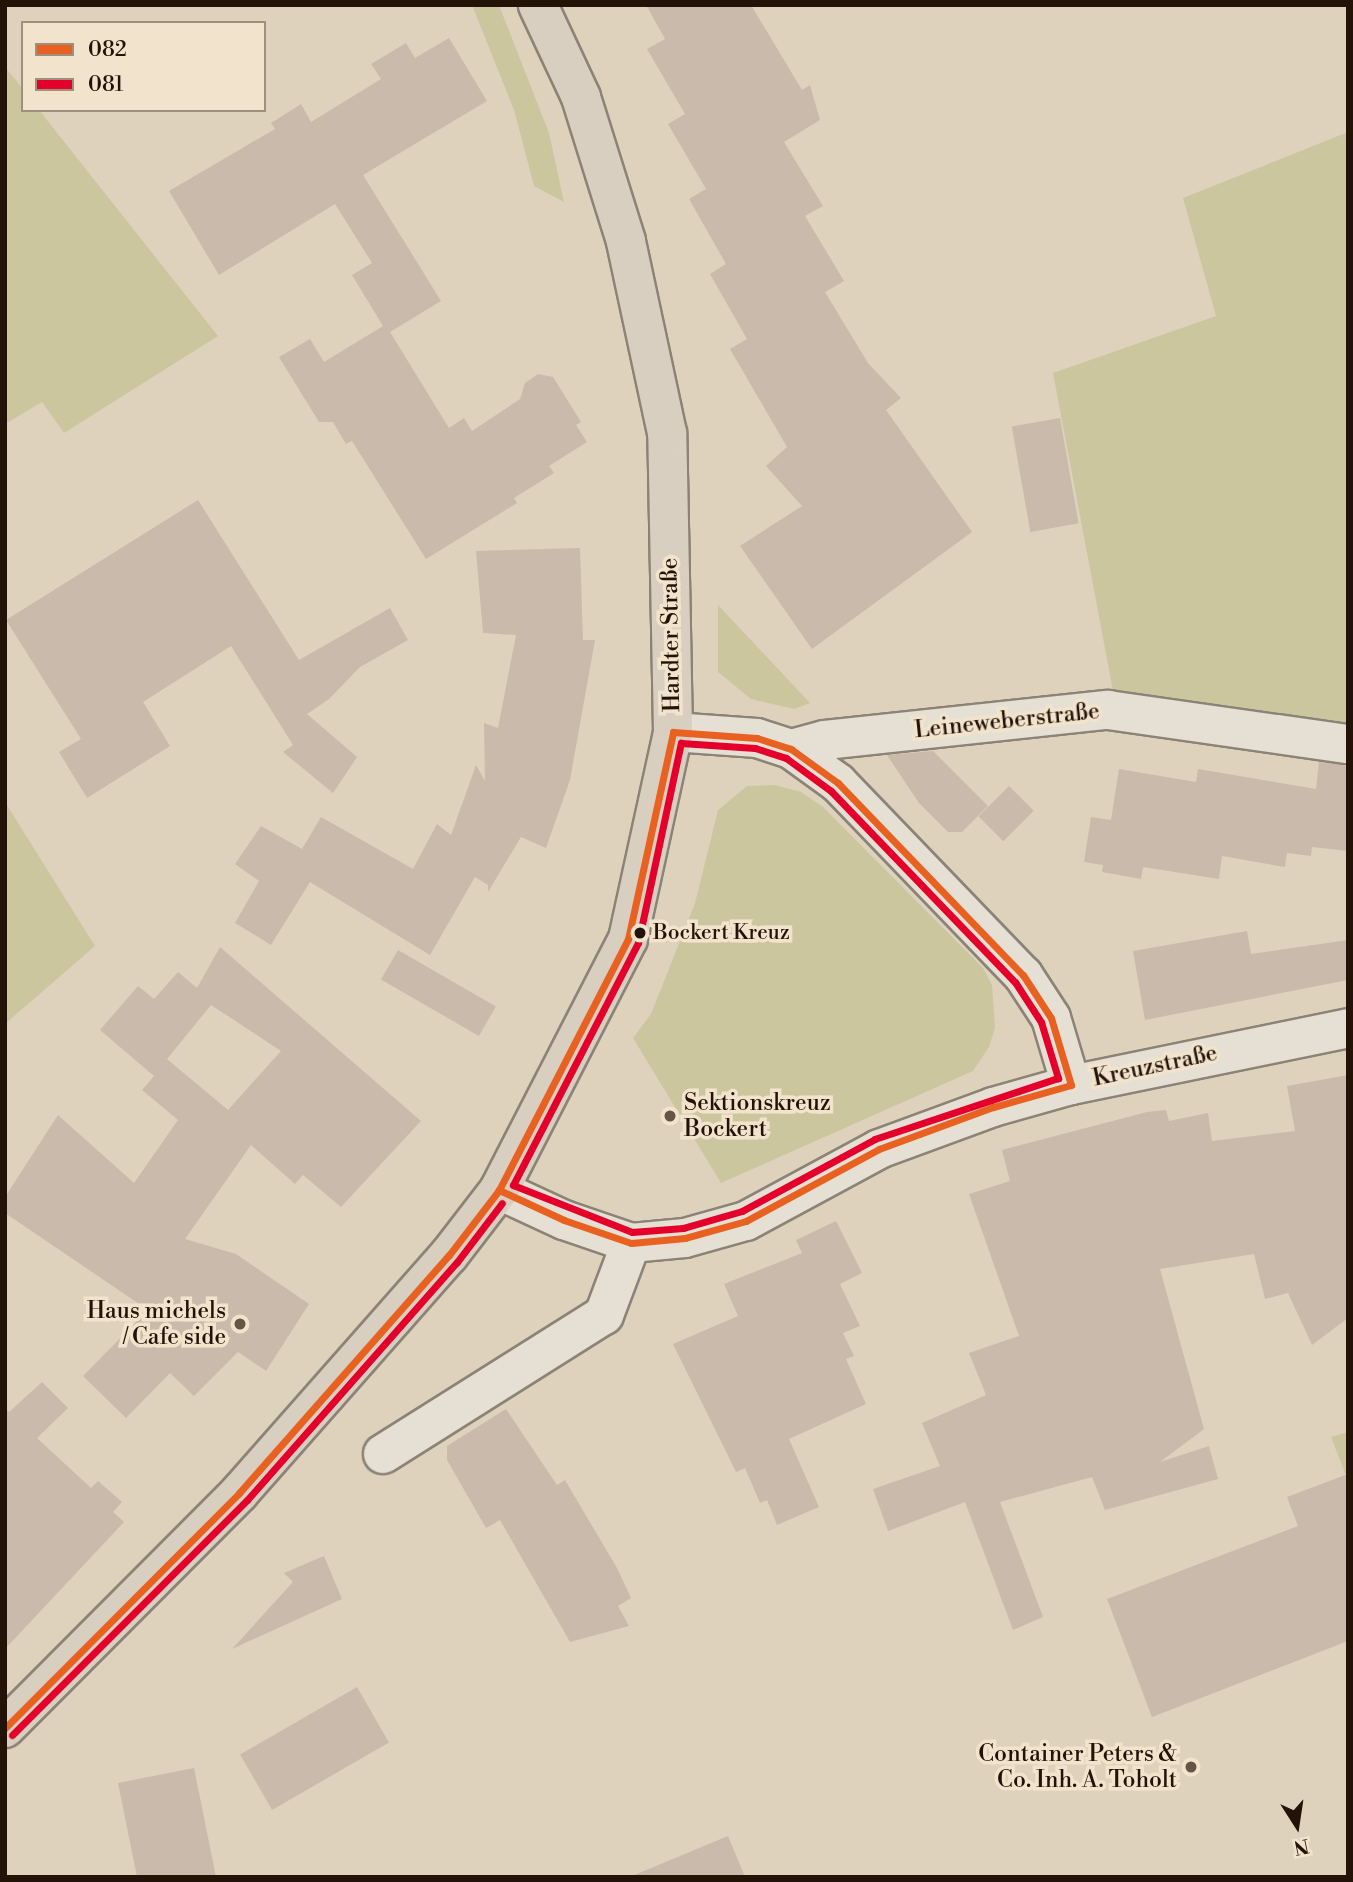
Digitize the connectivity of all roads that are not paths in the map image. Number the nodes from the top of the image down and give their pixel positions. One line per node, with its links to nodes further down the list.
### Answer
1 (538, 5): 2 (main road, Hardter Straße)
2 (673, 732): 4 (street); 7 (main road, Hardter Straße)
3 (1348, 744): 4 (street, Leineweberstraße)
4 (791, 750): 6 (street)
5 (1348, 1028): 6 (street, Kreuzstraße)
6 (1071, 1085): 8 (street, Kreuzstraße)
7 (499, 1190): 8 (street, Kreuzstraße); 10 (main road, Hardter Straße)
8 (631, 1243): 9 (street)
9 (383, 1454)
10 (5, 1728)

